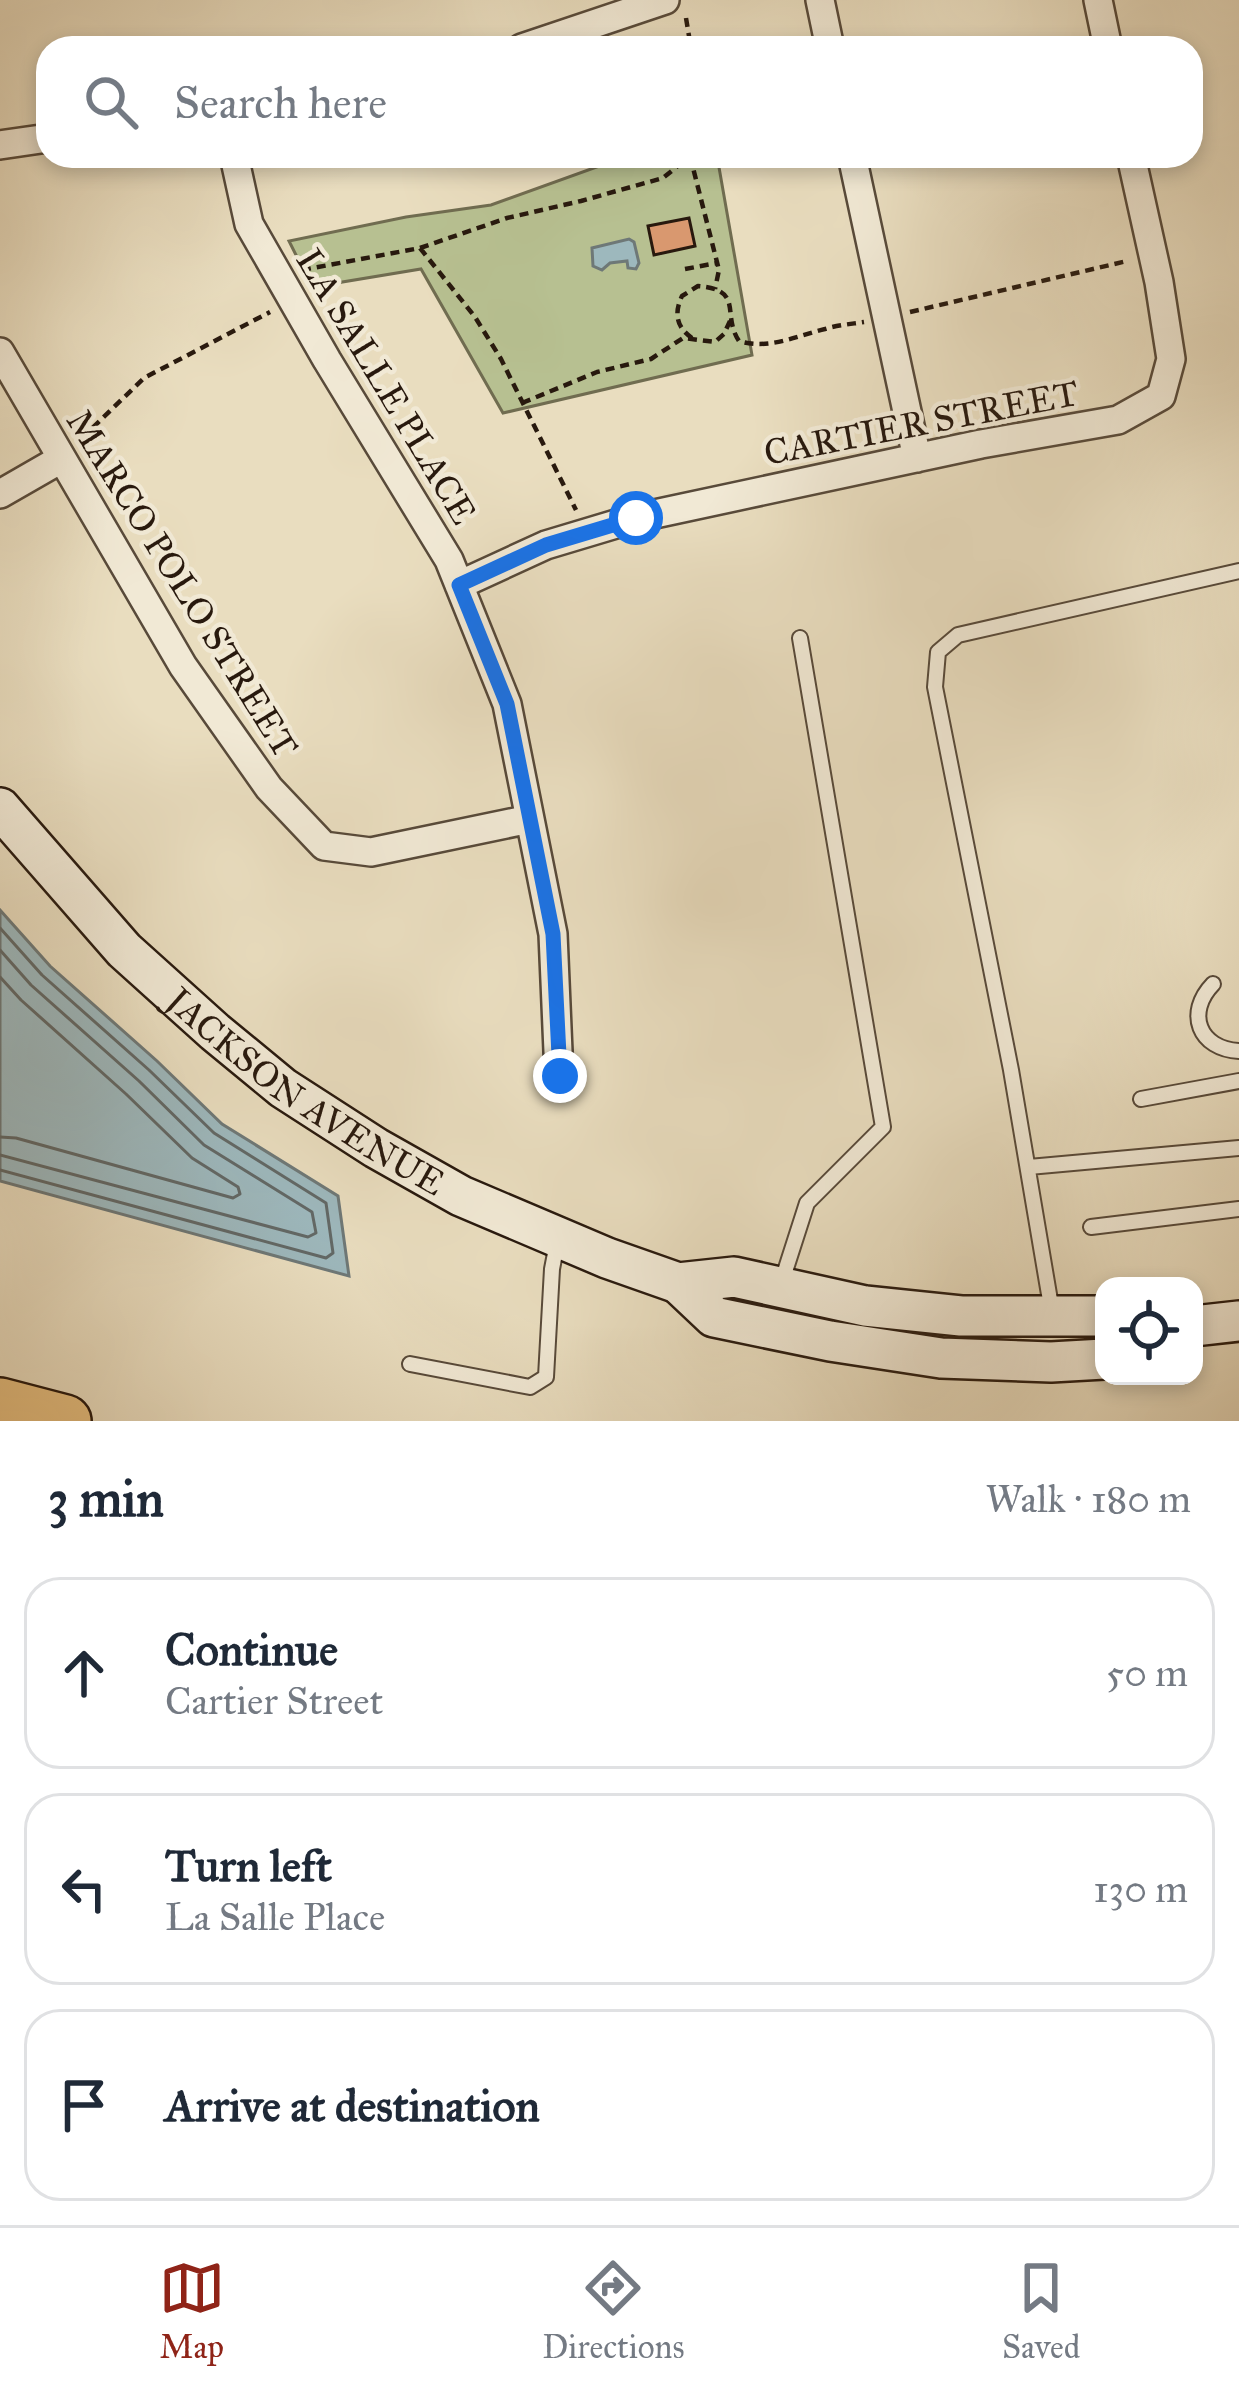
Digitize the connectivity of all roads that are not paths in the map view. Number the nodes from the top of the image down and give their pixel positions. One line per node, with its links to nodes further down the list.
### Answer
1 (820, 0): 5 (street)
2 (1098, 0): 6 (street)
3 (675, 8): 4 (street)
4 (568, 36)
5 (828, 36)
6 (1106, 36)
7 (36, 139): 8 (street)
8 (0, 145)
9 (237, 168): 17 (street, LA SALLE PLACE)
10 (855, 168): 13 (street)
11 (1135, 168): 13 (street, CARTIER STREET)
12 (0, 352): 14 (street, MARCO POLO STREET)
13 (917, 458): 17 (street, CARTIER STREET)
14 (61, 459): 15 (street); 20 (street, MARCO POLO STREET)
15 (0, 494)
16 (1239, 572): 27 (lane)
17 (459, 585): 20 (street, LA SALLE PLACE)
18 (800, 638): 32 (lane)
19 (0, 808): 30 (main road, JACKSON AVENUE)
20 (530, 819): 23 (street, LA SALLE PLACE)
21 (1213, 985): 22 (lane)
22 (1238, 1054)
23 (560, 1076)
24 (1239, 1081): 25 (lane)
25 (1141, 1100)
26 (1239, 1148): 27 (lane)
27 (1029, 1167): 34 (lane)
28 (1239, 1209): 29 (lane)
29 (1090, 1227)
30 (558, 1238): 31 (main road, JACKSON AVENUE); 39 (lane)
31 (678, 1282): 32 (main road, JACKSON AVENUE); 37 (main road, JACKSON AVENUE)
32 (780, 1289): 34 (main road, JACKSON AVENUE)
33 (1095, 1316): 34 (main road, JACKSON AVENUE)
34 (1053, 1318): 37 (main road)
35 (1239, 1321): 36 (main road)
36 (1203, 1325)
37 (778, 1331): 38 (main road, JACKSON AVENUE)
38 (1095, 1360)
39 (410, 1364)
40 (0, 1404): 41 (highway)
41 (65, 1421)

